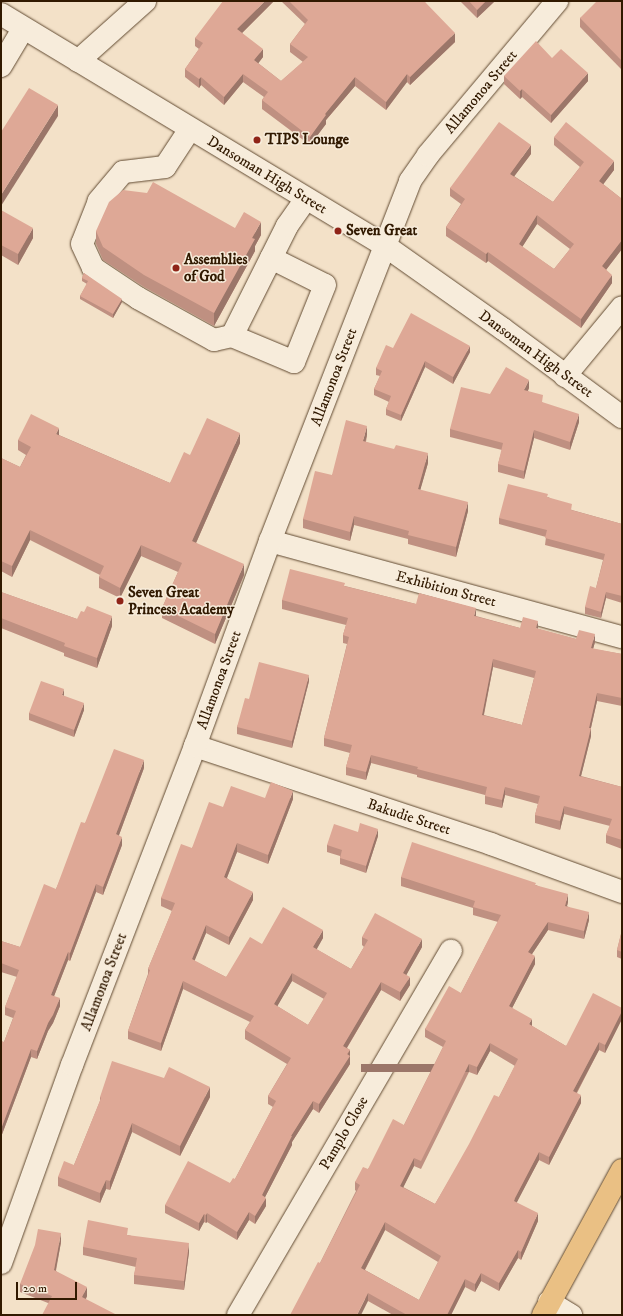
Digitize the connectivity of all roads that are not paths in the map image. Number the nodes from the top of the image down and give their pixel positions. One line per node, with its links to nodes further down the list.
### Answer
1 (145, 1): 5 (street)
2 (557, 1): 9 (street, Allamonoa Street)
3 (1, 14): 4 (street, Dansoman High Street)
4 (23, 29): 5 (street, Dansoman High Street); 6 (street)
5 (78, 61): 7 (street, Dansoman High Street)
6 (1, 66)
7 (190, 129): 8 (street, Dansoman High Street); 12 (street)
8 (306, 199): 9 (street, Dansoman High Street); 10 (street)
9 (384, 245): 13 (street, Dansoman High Street); 15 (street, Allamonoa Street)
10 (271, 258): 12 (street); 12 (street)
11 (622, 307): 13 (street)
12 (232, 336)
13 (565, 376): 14 (street, Dansoman High Street)
14 (622, 417)
15 (270, 542): 16 (street, Exhibition Street); 17 (street, Allamonoa Street)
16 (622, 636)
17 (195, 746): 18 (street, Bakudie Street); 21 (street, Allamonoa Street)
18 (622, 892)
19 (451, 951): 23 (street, Pamplo Close)
20 (622, 1170): 22 (main road)
21 (1, 1263)
22 (546, 1308): 24 (street)
23 (238, 1315)
24 (571, 1315)

